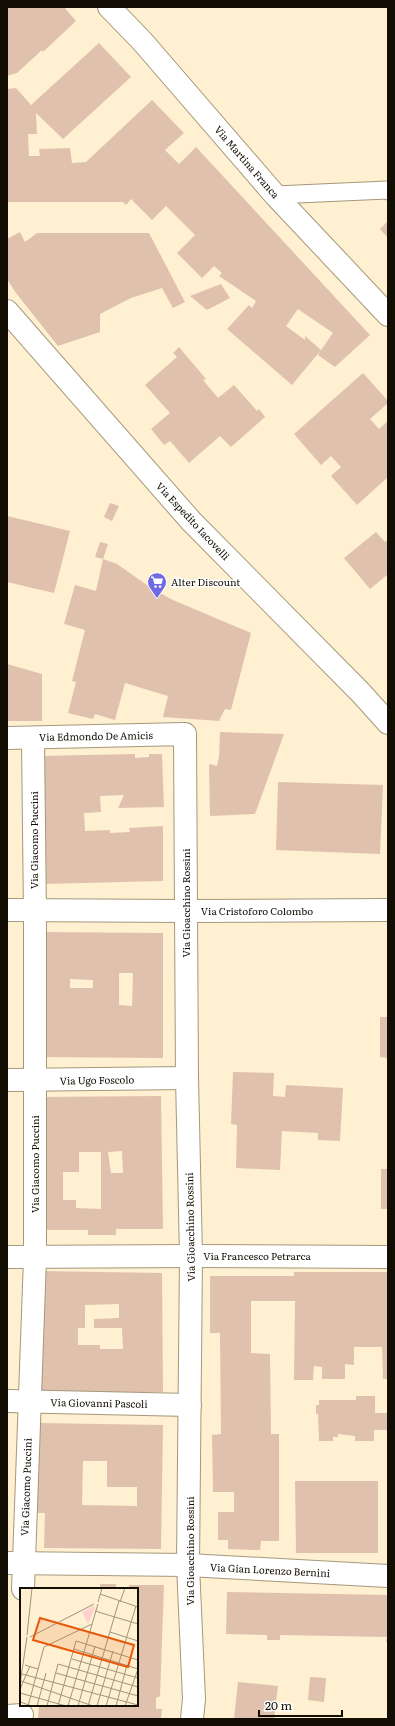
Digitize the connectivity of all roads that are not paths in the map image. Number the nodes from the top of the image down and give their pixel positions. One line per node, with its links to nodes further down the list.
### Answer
1 (109, 7): 3 (street, Via Martina Franca)
2 (388, 191): 3 (lane)
3 (275, 195): 5 (street, Via Martina Franca)
4 (7, 311): 6 (street, Via Espedito Iacovelli)
5 (388, 315)
6 (388, 723)
7 (185, 734): 9 (street, Via Edmondo De Amicis); 13 (street, Via Gioacchino Rossini)
8 (7, 738): 9 (street, Via Edmondo De Amicis)
9 (34, 738): 11 (street, Via Giacomo Puccini)
10 (7, 910): 11 (street, Via Cristoforo Colombo)
11 (35, 910): 13 (street, Via Cristoforo Colombo); 16 (street, Via Giacomo Puccini)
12 (388, 910): 13 (street, Via Cristoforo Colombo)
13 (186, 911): 14 (street, Via Gioacchino Rossini)
14 (187, 1078): 16 (street, Via Ugo Foscolo); 17 (street, Via Gioacchino Rossini)
15 (7, 1080): 16 (street, Via Ugo Foscolo)
16 (35, 1081): 20 (street, Via Giacomo Puccini)
17 (191, 1256): 19 (street, Via Francesco Petrarca); 20 (street, Via Francesco Petrarca); 23 (street, Via Gioacchino Rossini)
18 (7, 1257): 20 (street, Via Francesco Petrarca)
19 (388, 1257)
20 (34, 1258): 22 (street, Via Giacomo Puccini)
21 (7, 1401): 22 (street, Via Giovanni Pascoli)
22 (29, 1401): 23 (street, Via Giovanni Pascoli); 24 (street, Via Giacomo Puccini)
23 (190, 1405): 25 (street, Via Gioacchino Rossini)
24 (15, 1563): 25 (street, Via Gian Lorenzo Bernini); 27 (street, Via Giacomo Puccini)
25 (188, 1565): 26 (street, Via Gian Lorenzo Bernini); 28 (street, Via Gioacchino Rossini)
26 (388, 1576)
27 (23, 1588)
28 (192, 1719)

